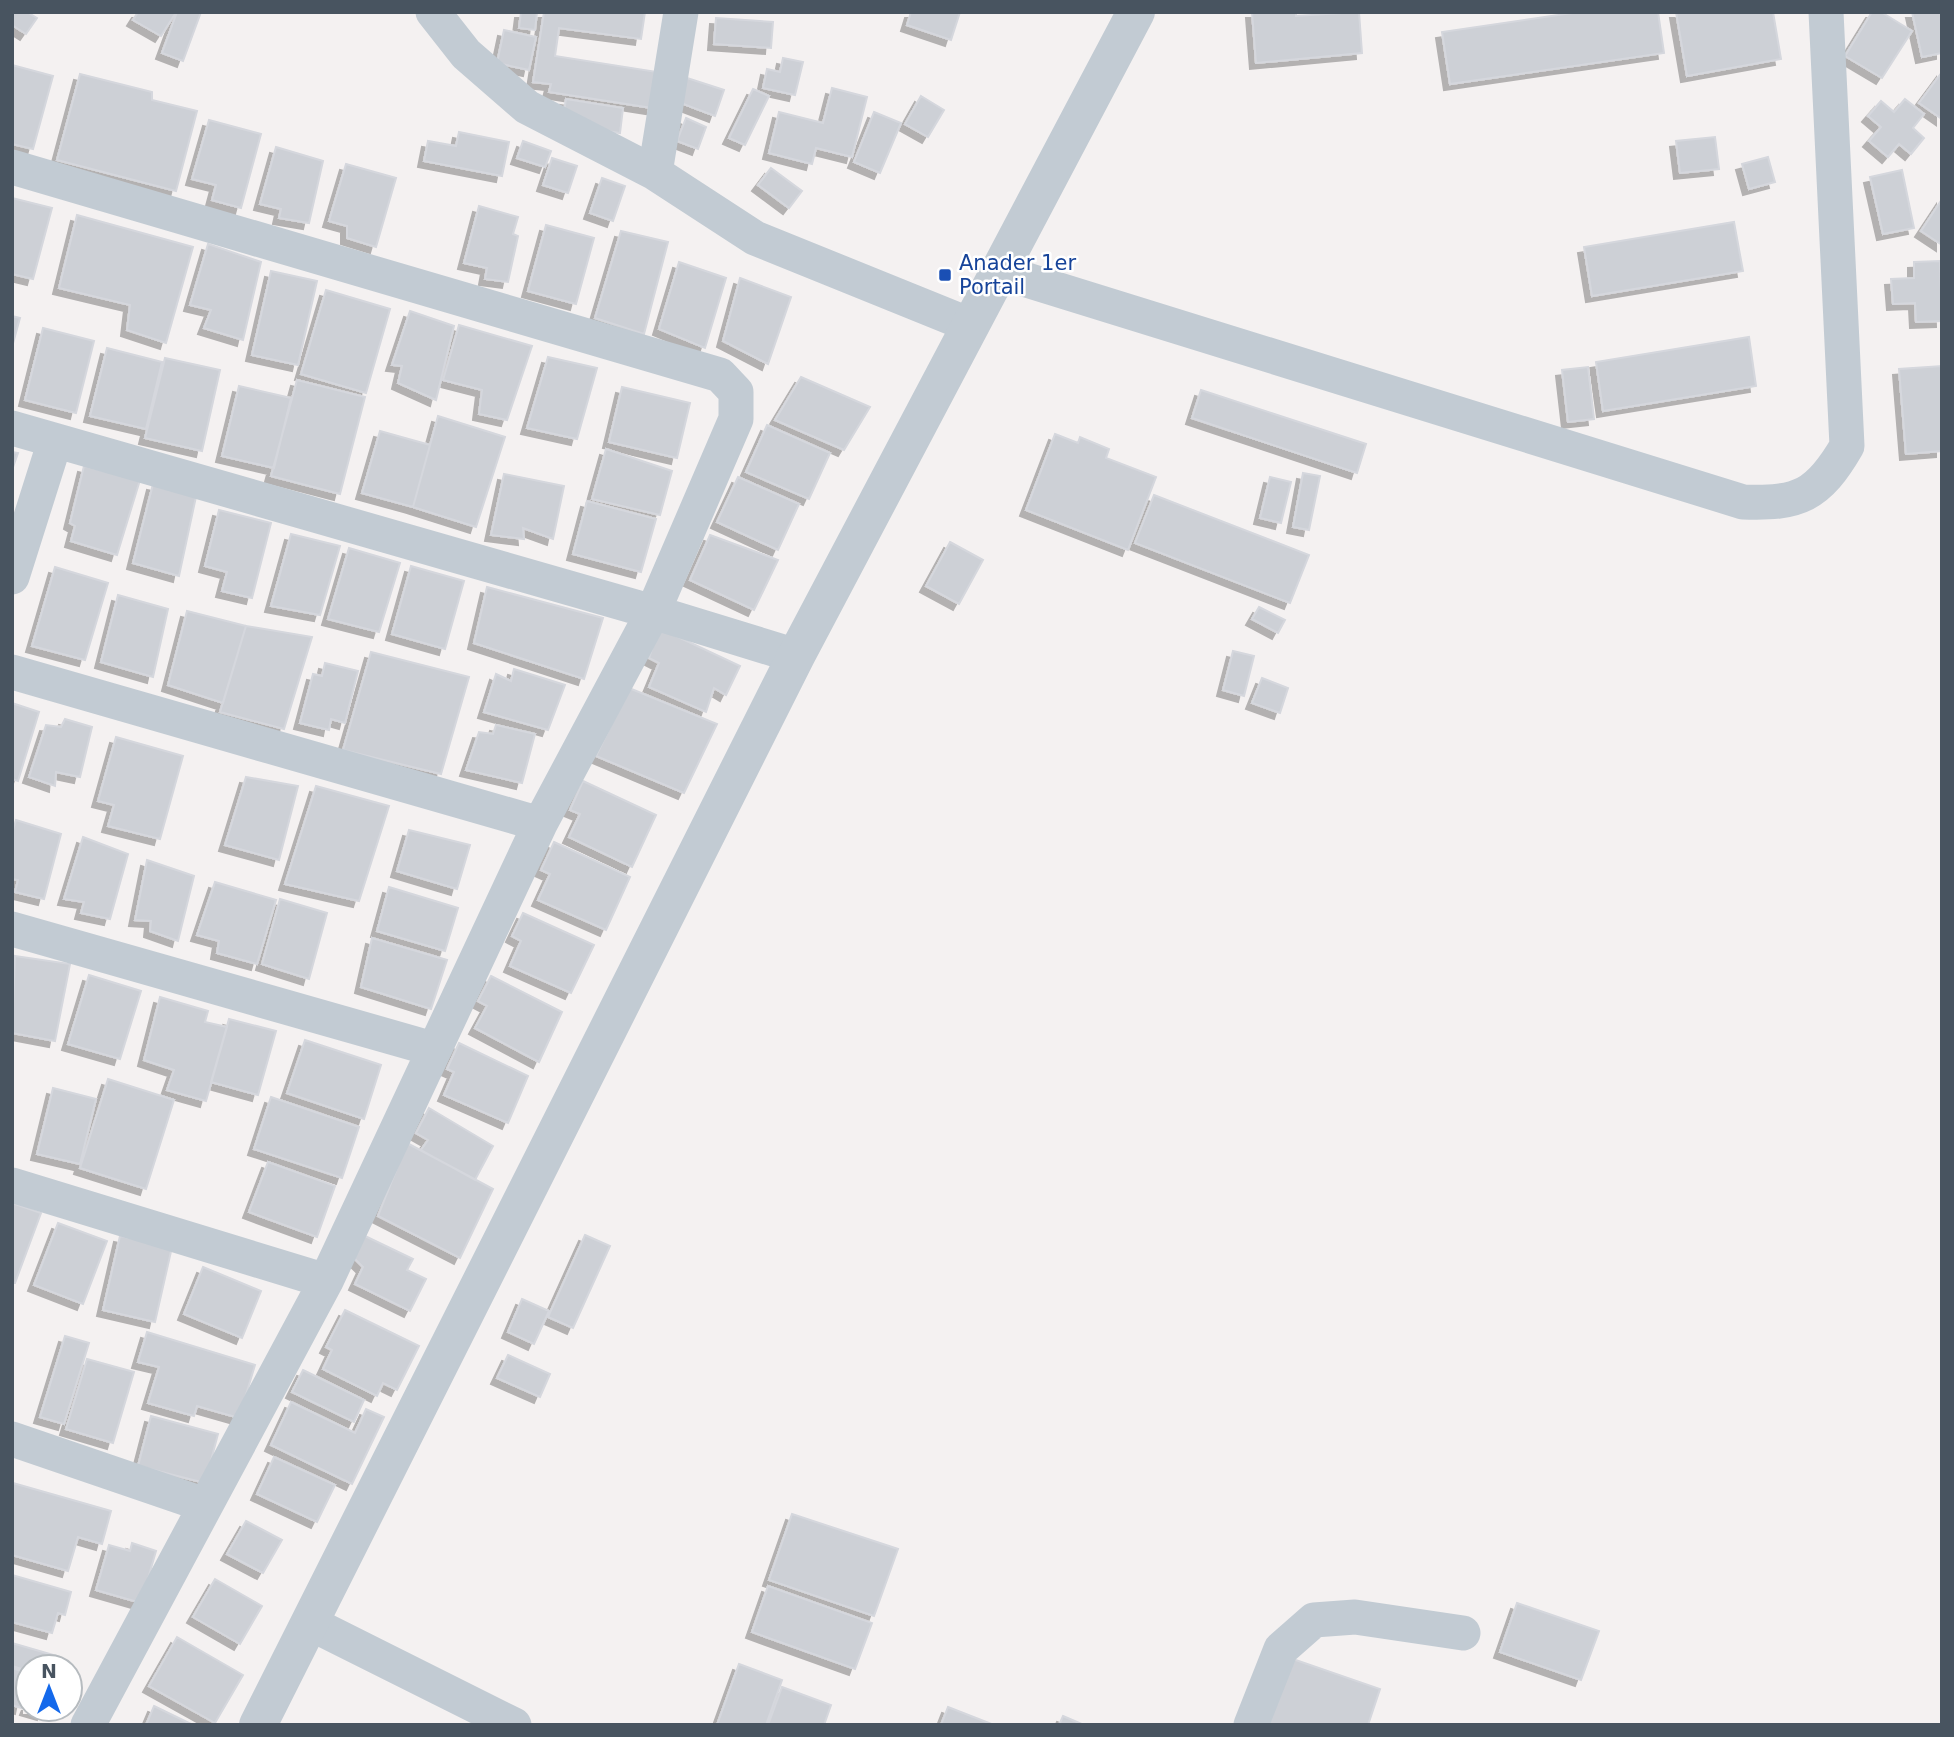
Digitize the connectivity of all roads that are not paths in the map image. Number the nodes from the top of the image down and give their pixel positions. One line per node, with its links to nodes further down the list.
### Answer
1 (433, 12): 6 (street)
2 (681, 12): 6 (street)
3 (1136, 12): 7 (street)
4 (1826, 12): 7 (street)
5 (12, 167): 12 (street)
6 (654, 173): 8 (street)
7 (998, 271): 8 (street)
8 (970, 325): 13 (street)
9 (12, 428): 10 (street)
10 (55, 441): 11 (street); 12 (street)
11 (14, 565)
12 (653, 611): 13 (street); 15 (street)
13 (796, 656): 22 (street)
14 (12, 672): 15 (street)
15 (540, 824): 17 (street)
16 (12, 929): 17 (street)
17 (433, 1049): 19 (street)
18 (12, 1185): 19 (street)
19 (326, 1281): 21 (street)
20 (12, 1439): 21 (street)
21 (205, 1505): 24 (street)
22 (312, 1624): 25 (street); 26 (street)
23 (1463, 1633): 27 (street)
24 (88, 1725)
25 (258, 1725)
26 (514, 1725)
27 (1251, 1725)

